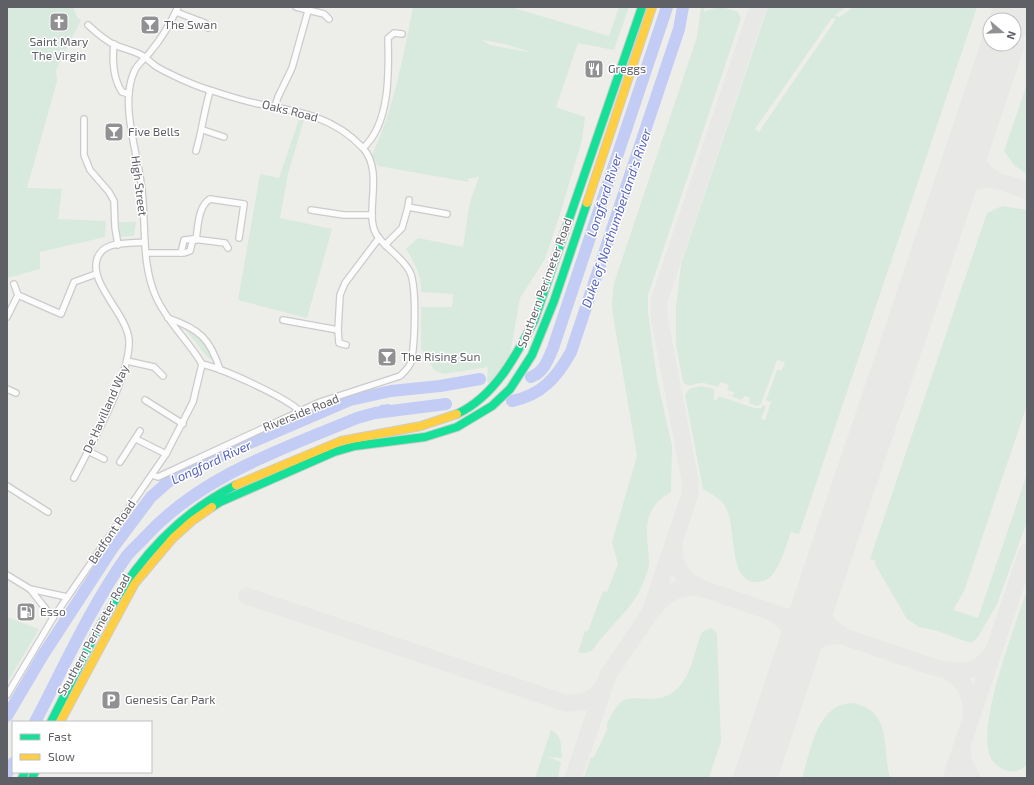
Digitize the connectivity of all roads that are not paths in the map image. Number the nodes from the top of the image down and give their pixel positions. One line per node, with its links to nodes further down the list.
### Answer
1 (296, 7): 5 (street)
2 (642, 7): 66 (street, Southern Perimeter Road)
3 (652, 7): 67 (street, Southern Perimeter Road)
4 (177, 9): 8 (street); 11 (street, High Street)
5 (308, 10): 6 (street); 14 (street)
6 (329, 19)
7 (88, 25): 10 (street, Oaks Road)
8 (208, 28)
9 (402, 34): 18 (street)
10 (114, 44): 11 (street, Oaks Road); 13 (street)
11 (145, 58): 12 (street, Oaks Road); 13 (street, High Street)
12 (210, 91): 14 (street, Oaks Road); 16 (street)
13 (130, 94): 28 (street, High Street)
14 (275, 106): 18 (street, Oaks Road)
15 (84, 119): 29 (street)
16 (203, 130): 17 (street); 19 (street)
17 (224, 137)
18 (363, 148): 24 (street, Oaks Road)
19 (196, 151)
20 (409, 200): 21 (street)
21 (408, 207): 23 (street); 30 (street)
22 (311, 210): 24 (street)
23 (447, 214)
24 (372, 215): 26 (street, Oaks Road)
25 (239, 238): 27 (street)
26 (378, 238): 30 (street, Oaks Road); 39 (street)
27 (195, 239): 31 (street); 32 (street)
28 (145, 242): 29 (street); 32 (street, High Street)
29 (118, 245): 33 (street)
30 (385, 245): 44 (street, Oaks Road)
31 (228, 248)
32 (146, 253): 37 (street, High Street)
33 (96, 274): 35 (street); 41 (street, De Havilland Way)
34 (14, 284): 35 (street)
35 (18, 295): 36 (street)
36 (7, 317)
37 (167, 318): 42 (street, High Street); 43 (street)
38 (283, 320): 39 (street)
39 (338, 330): 40 (street)
40 (346, 346)
41 (127, 361): 45 (street); 53 (street, De Havilland Way)
42 (202, 364): 43 (street); 50 (street, Bedfont Road)
43 (220, 370): 49 (street)
44 (406, 370): 49 (street, Riverside Road)
45 (163, 376)
46 (7, 389): 47 (street)
47 (16, 393)
48 (145, 400): 50 (street)
49 (300, 411): 57 (street, Riverside Road)
50 (183, 424): 54 (street, Bedfont Road)
51 (140, 431): 52 (street)
52 (136, 439): 54 (street); 56 (street)
53 (88, 451): 55 (street); 58 (street, De Havilland Way)
54 (166, 454): 57 (street, Bedfont Road)
55 (104, 459)
56 (120, 462)
57 (152, 475): 63 (street, Bedfont Road)
58 (74, 478)
59 (7, 486): 60 (street)
60 (48, 512)
61 (7, 575): 62 (street)
62 (30, 589): 63 (street); 64 (street)
63 (67, 598): 64 (street, Bedfont Road)
64 (53, 618): 65 (street, Bedfont Road)
65 (7, 695)
66 (52, 721)
67 (61, 721)

